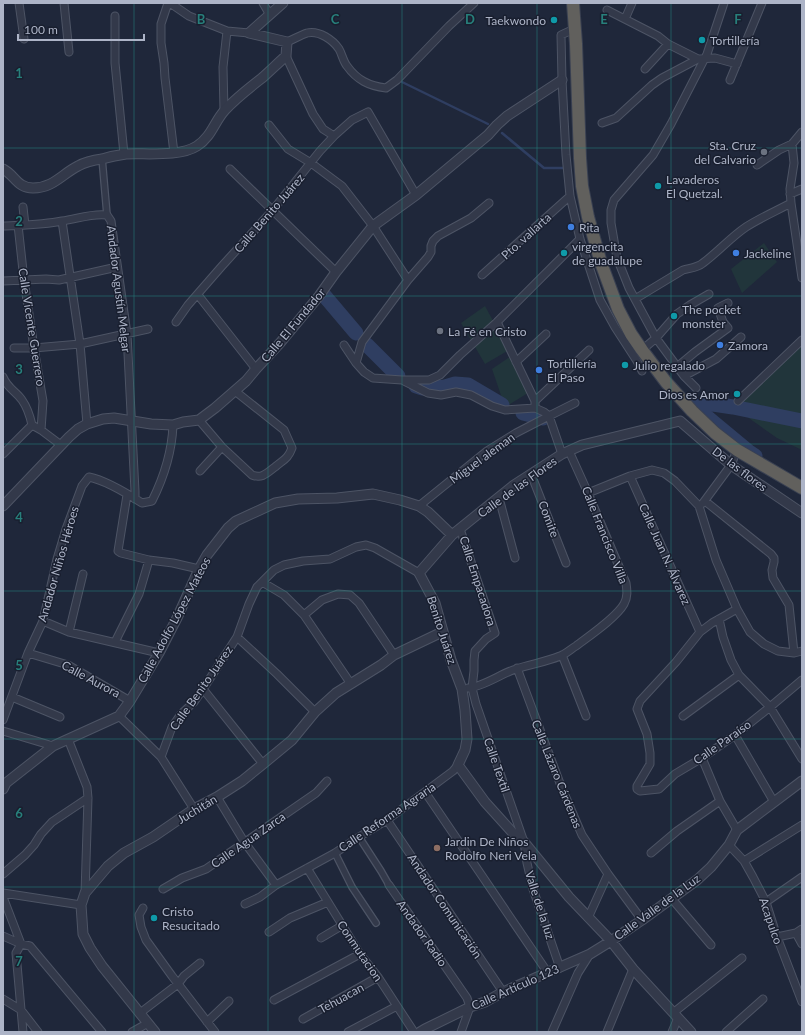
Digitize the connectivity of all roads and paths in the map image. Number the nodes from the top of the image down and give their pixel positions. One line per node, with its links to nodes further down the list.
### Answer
1 (19, 3): 18 (street)
2 (64, 3): 21 (street)
3 (169, 3): 16 (street); 34 (street)
4 (263, 3): 12 (street)
5 (283, 3): 12 (street)
6 (474, 3): 19 (street)
7 (573, 3): 15 (highway)
8 (632, 3): 14 (street)
9 (724, 3): 23 (street)
10 (762, 3): 24 (street)
11 (607, 10): 14 (street)
12 (270, 15): 17 (street)
13 (115, 16): 35 (street)
14 (624, 19): 20 (street)
15 (574, 29): 26 (street); 80 (highway)
16 (226, 31): 17 (street); 28 (street)
17 (249, 34): 19 (street)
18 (24, 39)
19 (287, 42): 22 (street)
20 (668, 44): 23 (street); 25 (street)
21 (68, 52)
22 (286, 56): 28 (street); 32 (street)
23 (702, 59): 24 (street); 29 (street); 65 (street)
24 (737, 64): 27 (street)
25 (645, 69)
26 (562, 80): 43 (street, Calle El Fundador); 44 (street)
27 (730, 80)
28 (224, 111): 34 (street)
29 (602, 122)
30 (269, 125): 37 (street)
31 (802, 132): 33 (street)
32 (334, 136): 37 (street, Calle Benito Juárez); 43 (street, Calle Benito Juárez)
33 (792, 144): 38 (street); 42 (street)
34 (174, 153): 35 (street)
35 (124, 154): 36 (street)
36 (102, 158): 39 (street); 49 (street, Andador Agustín Melgar)
37 (311, 163): 48 (street, Calle Benito Juárez); 53 (street)
38 (757, 165)
39 (3, 169)
40 (230, 169): 48 (street)
41 (802, 189): 42 (street)
42 (790, 194): 46 (street)
43 (416, 195): 53 (street, Calle El Fundador)
44 (570, 196): 54 (street); 57 (street, Pto. vallarta)
45 (489, 203): 61 (street)
46 (790, 203): 59 (street); 65 (street)
47 (23, 207): 51 (street, Calle Vicente Guerrero)
48 (272, 211): 56 (street); 64 (street, Calle Benito Juárez)
49 (107, 215): 50 (street); 55 (street, Andador Agustín Melgar)
50 (62, 221): 51 (street); 58 (street)
51 (21, 225): 52 (street); 60 (street, Calle Vicente Guerrero)
52 (3, 226)
53 (372, 226): 56 (street, Calle El Fundador); 61 (street)
54 (580, 239): 68 (street); 85 (street)
55 (117, 267): 58 (street); 70 (street, Andador Agustín Melgar)
56 (336, 272): 84 (street, Calle El Fundador)
57 (482, 275)
58 (70, 278): 60 (street); 75 (street)
59 (802, 278)
60 (24, 280): 62 (street); 78 (street, Calle Vicente Guerrero)
61 (408, 280): 82 (street)
62 (3, 281)
63 (709, 294): 73 (street)
64 (198, 295): 67 (street, Calle Benito Juárez); 84 (street)
65 (635, 299): 73 (street)
66 (728, 302): 83 (street)
67 (176, 322)
68 (497, 322): 81 (street); 87 (street)
69 (148, 329): 70 (street)
70 (127, 334): 75 (street); 96 (street, Andador Agustín Melgar)
71 (546, 334): 81 (street)
72 (741, 337): 86 (street)
73 (656, 338): 80 (street); 83 (street)
74 (802, 340): 91 (street)
75 (80, 344): 78 (street); 99 (street)
76 (344, 345): 82 (street)
77 (14, 348): 78 (street)
78 (34, 348): 101 (street, Calle Vicente Guerrero)
79 (589, 350): 93 (street)
80 (642, 350): 104 (highway)
81 (516, 362): 93 (street)
82 (356, 363): 87 (street)
83 (677, 367): 86 (street)
84 (256, 368): 90 (street, Calle El Fundador)
85 (642, 371)
86 (684, 376): 89 (street)
87 (402, 380): 93 (street)
88 (4, 382): 98 (street)
89 (696, 388)
90 (235, 391): 95 (street, Calle El Fundador); 103 (street)
91 (738, 401)
92 (575, 403): 94 (street, Miguel aleman)
93 (535, 405): 94 (street)
94 (549, 416): 105 (street, Calle Francisco Villa); 118 (street, Miguel aleman)
95 (199, 420): 100 (street, Calle El Fundador); 103 (street)
96 (132, 421): 99 (street, Calle El Fundador); 100 (street, Calle El Fundador); 115 (street, Andador Agustín Melgar)
97 (680, 421): 105 (street, Calle de las Flores); 107 (street, De las flores)
98 (32, 424): 101 (street); 106 (street)
99 (87, 424): 102 (street, Calle El Fundador)
100 (173, 425): 115 (street)
101 (41, 430): 102 (street)
102 (61, 446): 117 (street, Calle El Fundador)
103 (222, 447): 108 (street)
104 (737, 450): 107 (street); 111 (highway)
105 (565, 452): 109 (street, Calle de las Flores); 112 (street, Calle Francisco Villa)
106 (3, 454)
107 (731, 465): 116 (street); 119 (street, De las flores)
108 (200, 471)
109 (531, 474): 114 (street, Calle de las Flores); 124 (street, Comite)
110 (630, 476): 112 (street); 116 (street); 135 (street, Calle Juan N. Álvarez)
111 (802, 488)
112 (588, 493): 143 (street, Calle Francisco Villa)
113 (127, 495): 115 (street); 123 (street); 132 (street, Andador Niños Héroes)
114 (499, 498): 120 (street, Calle de las Flores); 122 (street)
115 (135, 499)
116 (702, 503): 129 (street); 141 (street)
117 (3, 506)
118 (419, 506): 121 (street, Calle Adolfo López Mateos); 125 (street, Calle Adolfo López Mateos)
119 (802, 513)
120 (460, 529): 121 (street, Calle de las Flores); 148 (street, Calle Empacadora)
121 (452, 535): 126 (street, Calle de las Flores)
122 (515, 558)
123 (149, 560): 125 (street); 137 (street)
124 (566, 563)
125 (199, 568): 140 (street, Calle Adolfo López Mateos)
126 (419, 573): 128 (street, Calle Benito Juárez); 134 (street, Benito Juárez)
127 (83, 574): 133 (street)
128 (262, 582): 130 (street); 136 (street, Calle Benito Juárez)
129 (736, 609): 131 (street); 141 (street)
130 (304, 615): 142 (street); 147 (street)
131 (719, 619): 135 (street); 145 (street)
132 (43, 621): 133 (street); 139 (street, Andador Niños Héroes)
133 (69, 632): 137 (street)
134 (442, 632): 142 (street, Juchitán); 150 (street, Benito Juárez)
135 (700, 632): 165 (street, Calle Paraíso)
136 (237, 637): 149 (street, Calle Benito Juárez); 154 (street)
137 (114, 642): 140 (street)
138 (802, 651): 141 (street)
139 (28, 653): 151 (street, Andador Niños Héroes); 152 (street, Calle Aurora)
140 (159, 653): 152 (street, Calle Adolfo López Mateos)
141 (794, 653)
142 (394, 655): 147 (street, Juchitán)
143 (562, 656): 144 (street, Calle Francisco Villa); 156 (street)
144 (516, 668): 148 (street, Calle Francisco Villa); 190 (street, Calle Lázaro Cárdenas)
145 (739, 675): 153 (street); 157 (street)
146 (802, 680): 153 (street, Calle Paraíso)
147 (351, 684): 154 (street, Juchitán)
148 (472, 688): 150 (street, Calle Francisco Villa); 182 (street, Calle Textil)
149 (203, 689): 164 (street, Calle Benito Juárez); 167 (street)
150 (462, 689): 168 (street, Calle Reforma Agraria)
151 (12, 697): 158 (street); 159 (street, Andador Niños Héroes)
152 (130, 701): 155 (street, Calle Adolfo López Mateos)
153 (770, 707): 161 (street, Calle Paraíso); 166 (street)
154 (315, 712): 167 (street, Juchitán)
155 (119, 716): 162 (street); 164 (street)
156 (586, 716)
157 (683, 716)
158 (60, 717)
159 (3, 720)
160 (3, 731): 163 (street)
161 (735, 735): 165 (street, Calle Paraíso); 176 (street)
162 (68, 739): 163 (street); 174 (street)
163 (53, 746): 171 (street)
164 (160, 757): 177 (street)
165 (702, 758): 175 (street)
166 (802, 759)
167 (263, 764): 173 (street, Juchitán)
168 (458, 765): 172 (street, Calle Reforma Agraria); 182 (street, Calle Valle de la Luz)
169 (802, 780): 176 (street, Calle Valle de la Luz)
170 (327, 781): 183 (street, Calle Agua Zarca)
171 (3, 789)
172 (425, 792): 178 (street, Calle Reforma Agraria); 223 (street)
173 (217, 797): 177 (street, Juchitán); 183 (street)
174 (88, 798): 189 (street); 196 (street)
175 (720, 801): 180 (street); 186 (street)
176 (774, 802): 180 (street, Calle Valle de la Luz)
177 (194, 808): 196 (street, Juchitán)
178 (387, 820): 181 (street, Calle Reforma Agraria); 226 (street, Andador Comunicación)
179 (802, 825): 187 (street)
180 (737, 830): 184 (street, Calle Valle de la Luz)
181 (358, 837): 185 (street, Calle Reforma Agraria); 193 (street, Andador Radio)
182 (524, 842): 204 (street, Calle Valle de la Luz); 221 (street, Valle de la luz)
183 (245, 843): 192 (street); 194 (street, Calle Agua Zarca)
184 (730, 845): 187 (street, Acapulco); 198 (street, Calle Valle de la Luz)
185 (335, 853): 188 (street, Calle Reforma Agraria); 206 (street)
186 (651, 853)
187 (744, 861): 200 (street, Acapulco)
188 (307, 868): 192 (street, Calle Reforma Agraria); 199 (street, Conmutacion)
189 (3, 874)
190 (608, 874): 204 (street); 205 (street, Calle Lázaro Cárdenas)
191 (802, 877): 200 (street)
192 (276, 885): 202 (street, Calle Reforma Agraria)
193 (389, 885): 233 (street, Andador Radio)
194 (163, 889)
195 (3, 893): 201 (street)
196 (85, 893): 201 (street, Juchitán)
197 (3, 897): 214 (street)
198 (672, 898): 205 (street, Calle Valle de la Luz); 216 (street)
199 (328, 902): 207 (street, Conmutacion); 209 (street)
200 (766, 902): 212 (street, Acapulco)
201 (81, 904): 235 (street, Juchitán)
202 (245, 904)
203 (143, 908): 225 (street)
204 (588, 918): 213 (street, Calle Valle de la Luz)
205 (642, 920): 213 (street, Calle Valle de la Luz)
206 (376, 923)
207 (343, 925): 211 (street); 217 (street, Conmutacion)
208 (799, 931): 212 (street); 215 (street)
209 (269, 932)
210 (3, 936): 214 (street)
211 (321, 938)
212 (777, 938): 231 (street, Acapulco)
213 (611, 941): 218 (street, Calle Artículo 123); 222 (street)
214 (21, 944): 234 (street); 242 (street)
215 (802, 944)
216 (711, 945)
217 (360, 954): 224 (street, Conmutacion); 229 (street)
218 (590, 954): 221 (street, Calle Artículo 123); 250 (street)
219 (742, 958): 236 (street)
220 (200, 963): 225 (street)
221 (560, 968): 223 (street, Calle Artículo 123)
222 (632, 969): 236 (street); 251 (street)
223 (548, 973): 226 (street, Calle Artículo 123)
224 (378, 977): 232 (street, Conmutacion); 237 (street, Tehuacan)
225 (178, 984): 235 (street); 238 (street)
226 (503, 992): 233 (street, Calle Artículo 123)
227 (3, 999): 234 (street)
228 (763, 999): 254 (street)
229 (274, 1000)
230 (229, 1002): 238 (street)
231 (802, 1002)
232 (397, 1006): 246 (street); 247 (street, Conmutacion)
233 (470, 1007): 248 (street, Calle Artículo 123); 249 (street)
234 (21, 1010): 240 (street); 241 (street)
235 (140, 1013): 239 (street, Juchitán)
236 (676, 1015): 252 (street); 253 (street)
237 (303, 1019)
238 (207, 1022): 245 (street)
239 (148, 1023): 243 (street); 244 (street, Juchitán)
240 (23, 1032)
241 (38, 1032)
242 (102, 1032)
243 (132, 1032)
244 (155, 1032)
245 (215, 1032)
246 (348, 1032)
247 (414, 1032)
248 (420, 1032)
249 (461, 1032)
250 (552, 1032)
251 (607, 1032)
252 (672, 1032)
253 (691, 1032)
254 (726, 1032)

